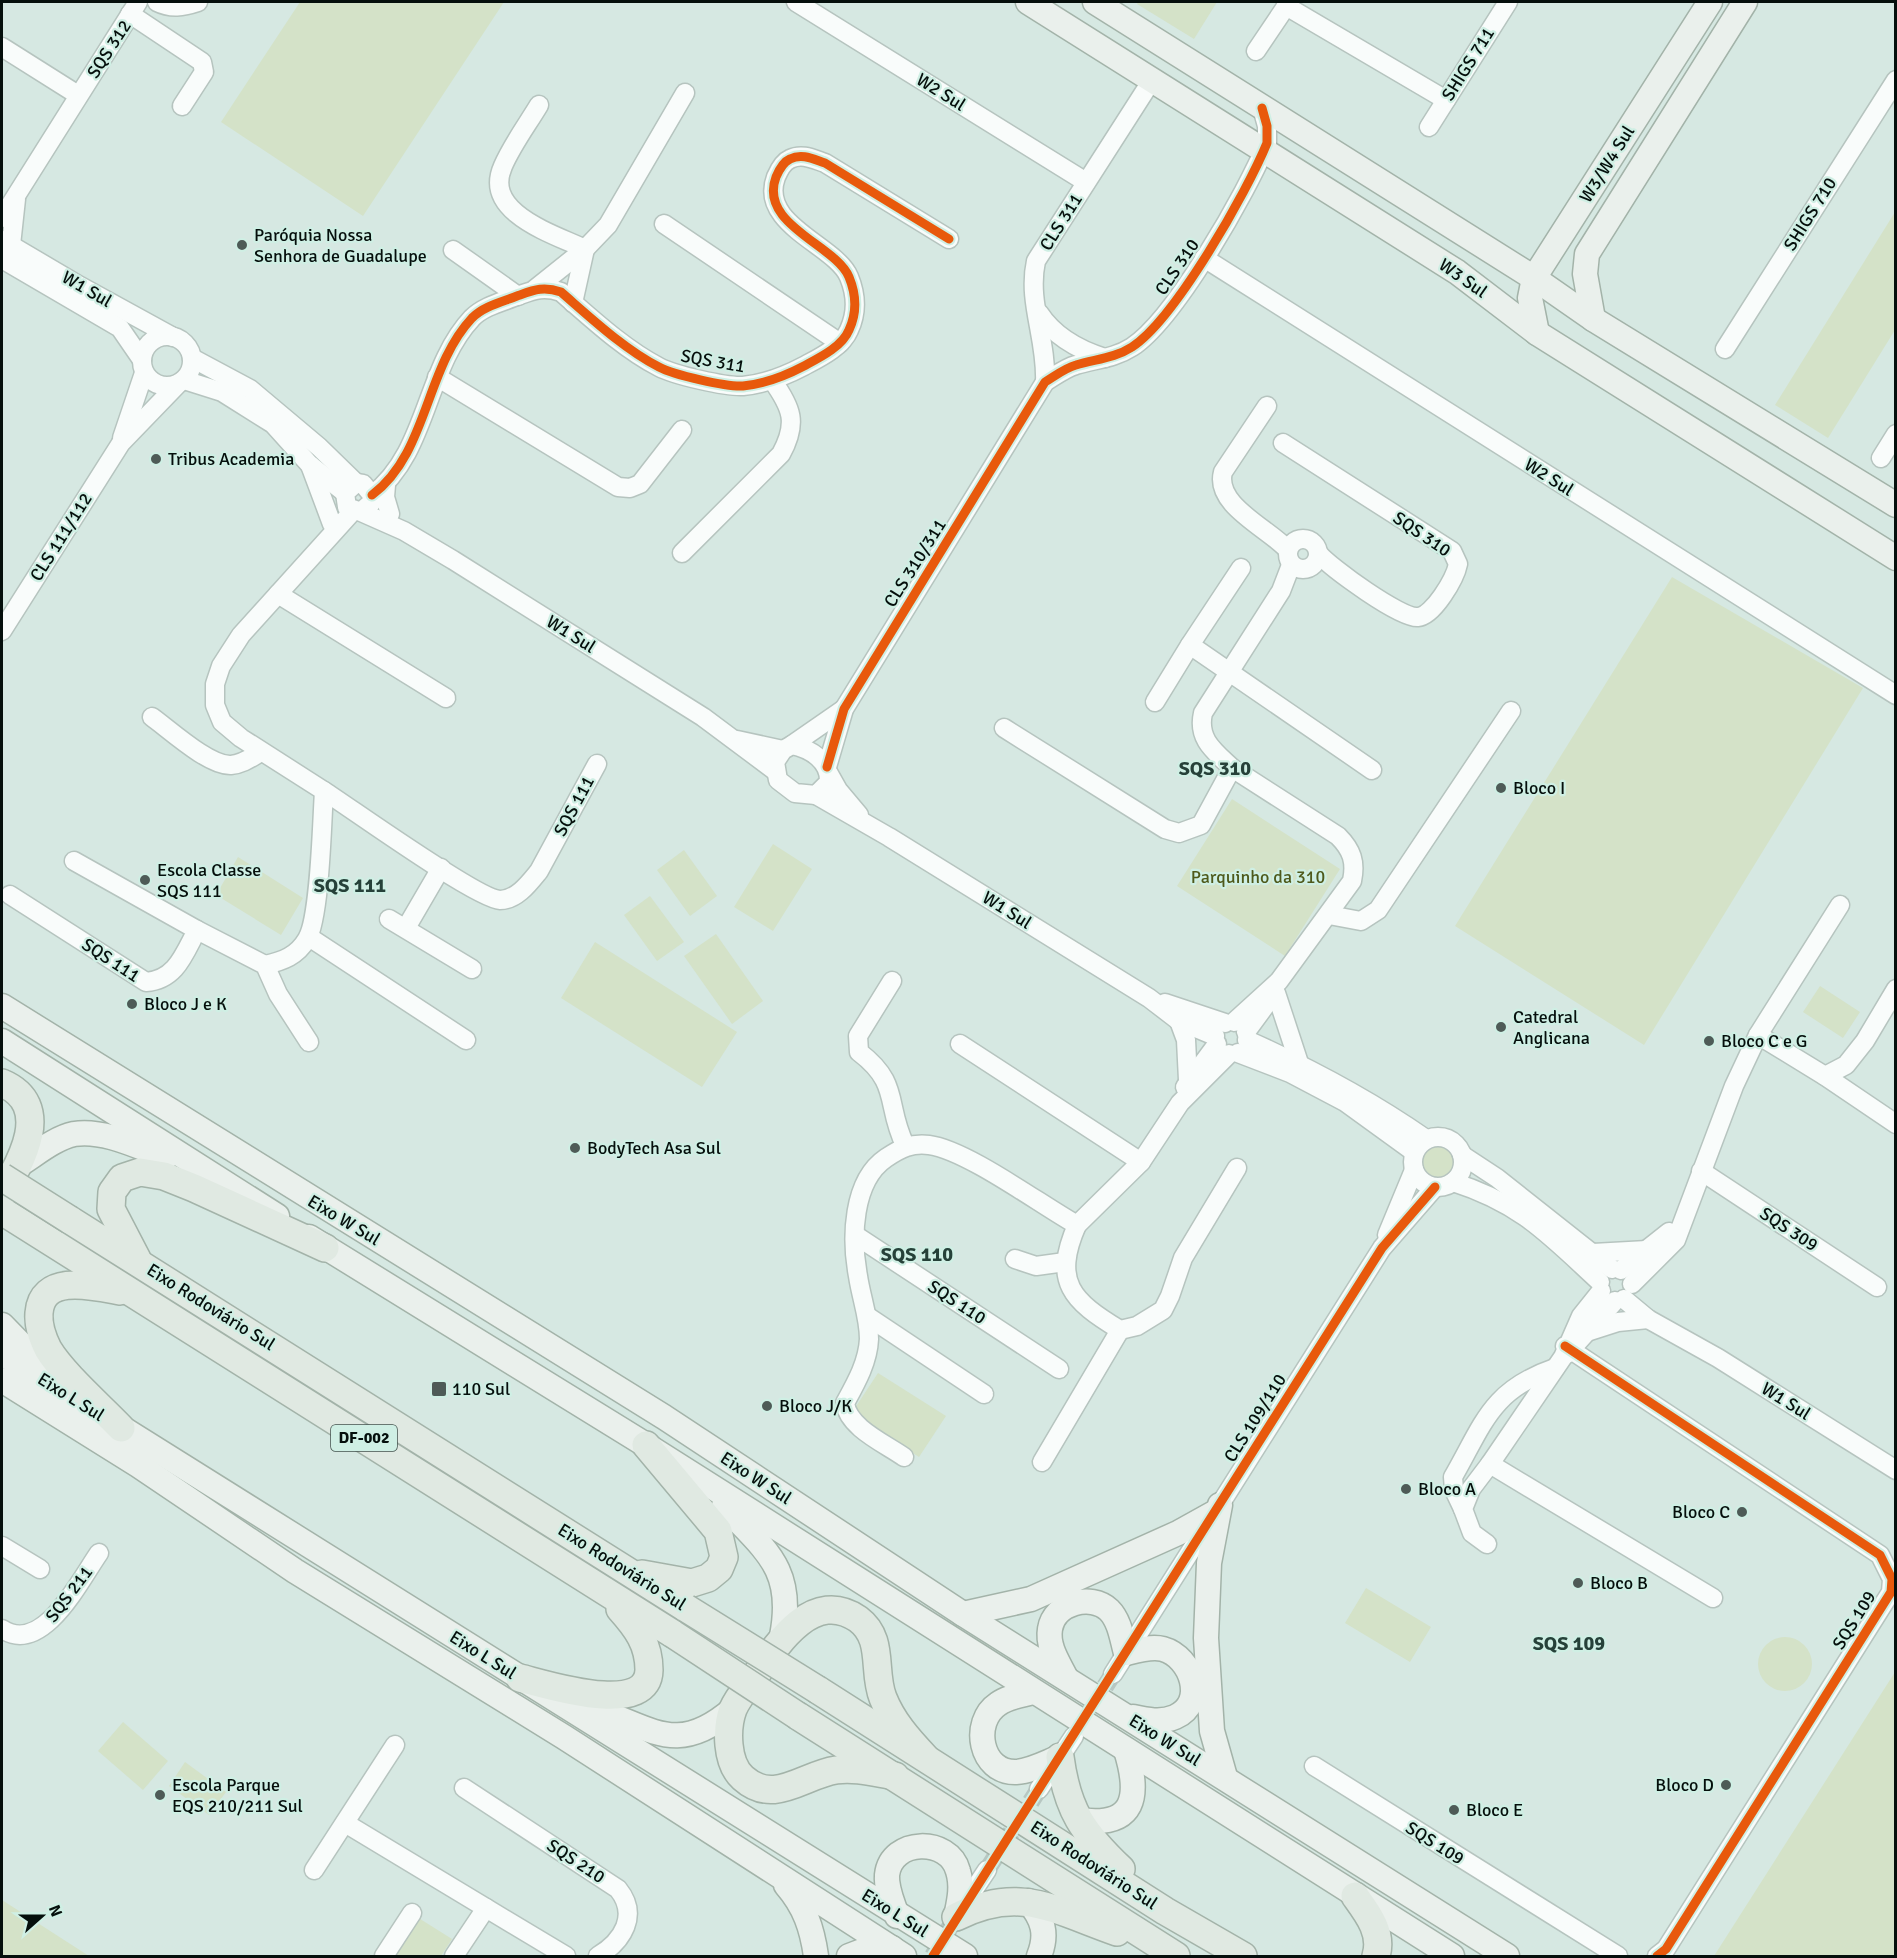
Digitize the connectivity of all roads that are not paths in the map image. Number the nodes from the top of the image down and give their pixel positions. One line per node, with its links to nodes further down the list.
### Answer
1 (157, 2): 2 (street)
2 (198, 2)
3 (796, 2): 26 (street, W2 Sul)
4 (1028, 2): 14 (main road, W3 Sul)
5 (1095, 2): 21 (main road, W3 Sul)
6 (1508, 2): 18 (street, SHIGS 711)
7 (1745, 2): 11 (main road, W3/W4 Sul)
8 (1287, 4): 13 (street); 18 (street)
9 (1708, 5): 11 (main road); 22 (main road, W3/W4 Sul)
10 (134, 8): 17 (street, SQS 312); 20 (street)
11 (1729, 26): 24 (main road, W3/W4 Sul)
12 (2, 47): 17 (street, SQS 312)
13 (1256, 51)
14 (1152, 80): 25 (main road, W3 Sul); 26 (street, CLS 311)
15 (1896, 80): 46 (street, SHIGS 710)
16 (685, 93): 33 (street)
17 (78, 95): 27 (street, SQS 312)
18 (1446, 100): 23 (street, SHIGS 711)
19 (539, 105): 33 (street)
20 (182, 106)
21 (1262, 108): 25 (street, CLS 310); 36 (main road, W3 Sul)
22 (1641, 110): 24 (main road); 32 (main road, W3/W4 Sul)
23 (1429, 127)
24 (1665, 127): 42 (main road, W3/W4 Sul)
25 (1263, 151): 35 (street, CLS 310); 43 (main road, W3 Sul)
26 (1086, 182): 41 (street, CLS 311)
27 (10, 195): 28 (street, SQS 312); 31 (street)
28 (2, 218)
29 (664, 224): 45 (street)
30 (949, 239): 45 (street, SQS 311)
31 (5, 248): 44 (street, W1 Sul); 49 (street, W1 Sul)
32 (1554, 248): 36 (main road); 37 (main road, W3/W4 Sul)
33 (585, 249): 38 (street); 40 (street)
34 (453, 250): 39 (street)
35 (1204, 258): 48 (street, CLS 310); 74 (street, W2 Sul)
36 (1512, 266): 37 (main road, W3 Sul)
37 (1534, 278): 42 (main road, W3 Sul); 43 (main road, W3/W4 Sul)
38 (535, 289): 39 (street); 40 (street, SQS 311)
39 (518, 296): 50 (street)
40 (573, 303): 51 (street, SQS 311)
41 (1036, 308): 48 (street); 53 (street, CLS 311)
42 (1593, 319): 62 (main road, W3 Sul)
43 (1537, 333): 68 (main road, W3 Sul)
44 (173, 337): 47 (street); 49 (street)
45 (840, 343): 51 (street, SQS 311)
46 (1725, 349)
47 (192, 358): 52 (street); 61 (street, W1 Sul)
48 (1105, 358): 53 (street, CLS 310)
49 (143, 366): 52 (street); 57 (street, CLS 111/112)
50 (437, 377): 55 (street); 61 (street)
51 (772, 380): 66 (street)
52 (181, 382): 57 (street, CLS 111/112); 60 (street, W1 Sul)
53 (1045, 382): 77 (street, CLS 310/311)
54 (1267, 406): 67 (street, SQS 310)
55 (682, 430)
56 (1896, 434): 59 (street)
57 (121, 442): 71 (street, CLS 111/112)
58 (1283, 443): 67 (street, SQS 310)
59 (1881, 458)
60 (309, 464): 61 (street, W1 Sul); 63 (street)
61 (365, 494): 63 (street, SQS 111); 64 (street, W1 Sul); 64 (street, W1 Sul); 65 (street, SQS 111)
62 (1896, 506)
63 (332, 524): 65 (street, SQS 111)
64 (404, 531): 81 (street, W1 Sul)
65 (323, 547): 70 (street, SQS 111)
66 (682, 554)
67 (1302, 557): 73 (street)
68 (1896, 558)
69 (1241, 568): 72 (street)
70 (278, 594): 75 (street); 83 (street, SQS 111)
71 (2, 631)
72 (1190, 645): 73 (street); 76 (street)
73 (1228, 672): 85 (street); 88 (street)
74 (1896, 695)
75 (446, 698)
76 (1155, 702)
77 (844, 709): 82 (street, CLS 310/311); 87 (street, CLS 310/311)
78 (1511, 711): 96 (street)
79 (152, 717): 83 (street)
80 (1004, 728): 85 (street)
81 (736, 740): 82 (street, W1 Sul); 86 (street, W1 Sul)
82 (788, 747): 86 (street); 87 (street)
83 (261, 752): 89 (street, SQS 111)
84 (597, 764): 93 (street, SQS 111)
85 (1232, 768): 96 (street)
86 (774, 770): 90 (street)
87 (828, 770): 90 (street); 91 (street, W1 Sul)
88 (1372, 770)
89 (324, 791): 93 (street, SQS 111); 100 (street)
90 (816, 795): 91 (street, W1 Sul)
91 (866, 823): 106 (street, W1 Sul)
92 (74, 861): 99 (street)
93 (441, 868): 98 (street)
94 (10, 895): 99 (street, SQS 111)
95 (1840, 905): 110 (street)
96 (1329, 915): 104 (street)
97 (389, 919): 98 (street)
98 (406, 928): 102 (street)
99 (197, 930): 101 (street)
100 (309, 937): 101 (street); 112 (street)
101 (265, 965): 114 (street)
102 (472, 969)
103 (892, 981): 122 (street)
104 (1277, 987): 111 (street); 116 (street)
105 (1896, 989): 108 (street)
106 (1149, 998): 109 (street, W1 Sul); 111 (street, W1 Sul)
107 (2, 1006): 175 (main road, Eixo W Sul)
108 (1890, 1015): 117 (street)
109 (1179, 1021): 111 (street, W1 Sul); 118 (street)
110 (1758, 1035): 117 (street); 128 (street)
111 (1231, 1038): 116 (street, W1 Sul); 118 (street); 120 (street); 123 (street, W1 Sul)
112 (466, 1040)
113 (2, 1041): 129 (main road, Eixo W Sul)
114 (309, 1042)
115 (960, 1044): 125 (street)
116 (1299, 1063): 123 (street, W1 Sul)
117 (1825, 1076): 121 (street)
118 (1188, 1080): 120 (street)
119 (2, 1083): 127 (highway)
120 (1180, 1103): 125 (street)
121 (1896, 1124)
122 (905, 1145): 135 (street); 136 (street)
123 (1418, 1154): 124 (street); 131 (street); 138 (street, CLS 109/110)
124 (1462, 1155): 130 (street); 140 (street, W1 Sul)
125 (1141, 1162): 135 (street)
126 (1237, 1168): 150 (street)
127 (11, 1171): 129 (main road); 132 (highway); 141 (highway, Eixo Rodoviário Sul / DF-002, bridge)
128 (1701, 1171): 134 (street); 145 (street, SQS 309)
129 (213, 1174): 137 (main road, Eixo W Sul)
130 (1453, 1182): 131 (street); 144 (street, W1 Sul)
131 (1435, 1187): 138 (street, CLS 109/110)
132 (2, 1194)
133 (2, 1211): 146 (highway, Eixo Rodoviário Sul / DF-002)
134 (1682, 1223): 139 (street); 144 (street)
135 (1077, 1226): 143 (street)
136 (855, 1235): 147 (street); 155 (street, SQS 110)
137 (326, 1248): 141 (highway); 160 (main road, Eixo W Sul)
138 (1382, 1248): 166 (street, CLS 109/110)
139 (1647, 1250): 140 (street); 144 (street)
140 (1593, 1253): 144 (street, W1 Sul)
141 (138, 1260): 172 (highway, Eixo Rodoviário Sul / DF-002)
142 (1015, 1260): 143 (street)
143 (1065, 1262): 150 (street)
144 (1617, 1286): 148 (street, W1 Sul); 151 (street); 152 (street, W1 Sul); 154 (street)
145 (1877, 1287)
146 (137, 1294): 159 (highway); 173 (highway, Eixo Rodoviário Sul / DF-002)
147 (867, 1316): 157 (street); 161 (street)
148 (1648, 1319): 151 (street); 152 (street, W1 Sul)
149 (2, 1325): 158 (main road)
150 (1120, 1330): 162 (street)
151 (1590, 1331): 154 (street)
152 (1675, 1333): 164 (street, W1 Sul)
153 (2, 1353): 158 (main road, Eixo L Sul)
154 (1564, 1355): 163 (street); 167 (street); 222 (street, SQS 109)
155 (1059, 1369)
156 (2, 1380): 199 (main road, Eixo L Sul)
157 (984, 1394)
158 (80, 1403): 159 (main road, Eixo L Sul)
159 (120, 1428): 181 (main road, Eixo L Sul)
160 (646, 1445): 165 (main road, Eixo W Sul); 172 (highway)
161 (904, 1457)
162 (1042, 1462)
163 (1490, 1464): 167 (street); 174 (street)
164 (1896, 1470)
165 (697, 1478): 177 (main road); 182 (main road, Eixo W Sul)
166 (1217, 1509): 175 (main road); 178 (street, CLS 109/110); 192 (main road)
167 (1463, 1509): 168 (street)
168 (1487, 1544)
169 (2, 1546): 171 (street)
170 (99, 1553): 176 (street, SQS 211)
171 (40, 1569)
172 (630, 1572): 189 (highway, Eixo Rodoviário Sul / DF-002, bridge)
173 (604, 1590): 181 (highway); 191 (highway, Eixo Rodoviário Sul / DF-002, bridge)
174 (1713, 1598)
175 (963, 1614): 180 (main road, Eixo W Sul)
176 (2, 1629)
177 (782, 1636): 184 (highway); 189 (highway)
178 (1126, 1653): 179 (street, CLS 109/110); 180 (main road); 185 (main road)
179 (1113, 1674)
180 (1065, 1676): 185 (main road, Eixo W Sul)
181 (519, 1678): 183 (main road, Eixo L Sul)
182 (1033, 1692): 187 (main road); 188 (main road, Eixo W Sul)
183 (557, 1701): 184 (main road); 205 (main road, Eixo L Sul)
184 (733, 1709): 191 (highway)
185 (1128, 1716): 192 (main road, Eixo W Sul)
186 (394, 1745): 196 (street)
187 (1067, 1746): 194 (street); 195 (highway)
188 (1126, 1750): 195 (main road); 200 (main road, Eixo W Sul)
189 (925, 1757): 203 (highway, Eixo Rodoviário Sul / DF-002)
190 (1314, 1766): 221 (street, SQS 109)
191 (895, 1776): 207 (highway, Eixo Rodoviário Sul / DF-002)
192 (1226, 1777): 220 (main road, Eixo W Sul)
193 (464, 1788): 212 (street, SQS 210)
194 (1039, 1789)
195 (1079, 1820): 203 (highway)
196 (345, 1823): 197 (street); 202 (street)
197 (314, 1870)
198 (987, 1870): 206 (street)
199 (775, 1872): 208 (main road, Eixo L Sul); 213 (main road)
200 (1355, 1896): 218 (highway); 219 (main road, Eixo W Sul)
201 (1028, 1901): 206 (highway); 207 (highway); 216 (main road)
202 (486, 1908): 210 (street); 211 (street)
203 (1165, 1911): 217 (highway, Eixo Rodoviário Sul / DF-002)
204 (412, 1913): 209 (street)
205 (897, 1916): 206 (main road); 215 (main road, Eixo L Sul)
206 (953, 1922)
207 (1167, 1951)
208 (898, 1952): 214 (main road)
209 (384, 1956)
210 (454, 1956)
211 (566, 1956)
212 (598, 1956)
213 (816, 1956)
214 (849, 1956)
215 (965, 1956)
216 (1039, 1956)
217 (1243, 1956)
218 (1376, 1956)
219 (1452, 1956)
220 (1507, 1956)
221 (1617, 1956)
222 (1657, 1956)

